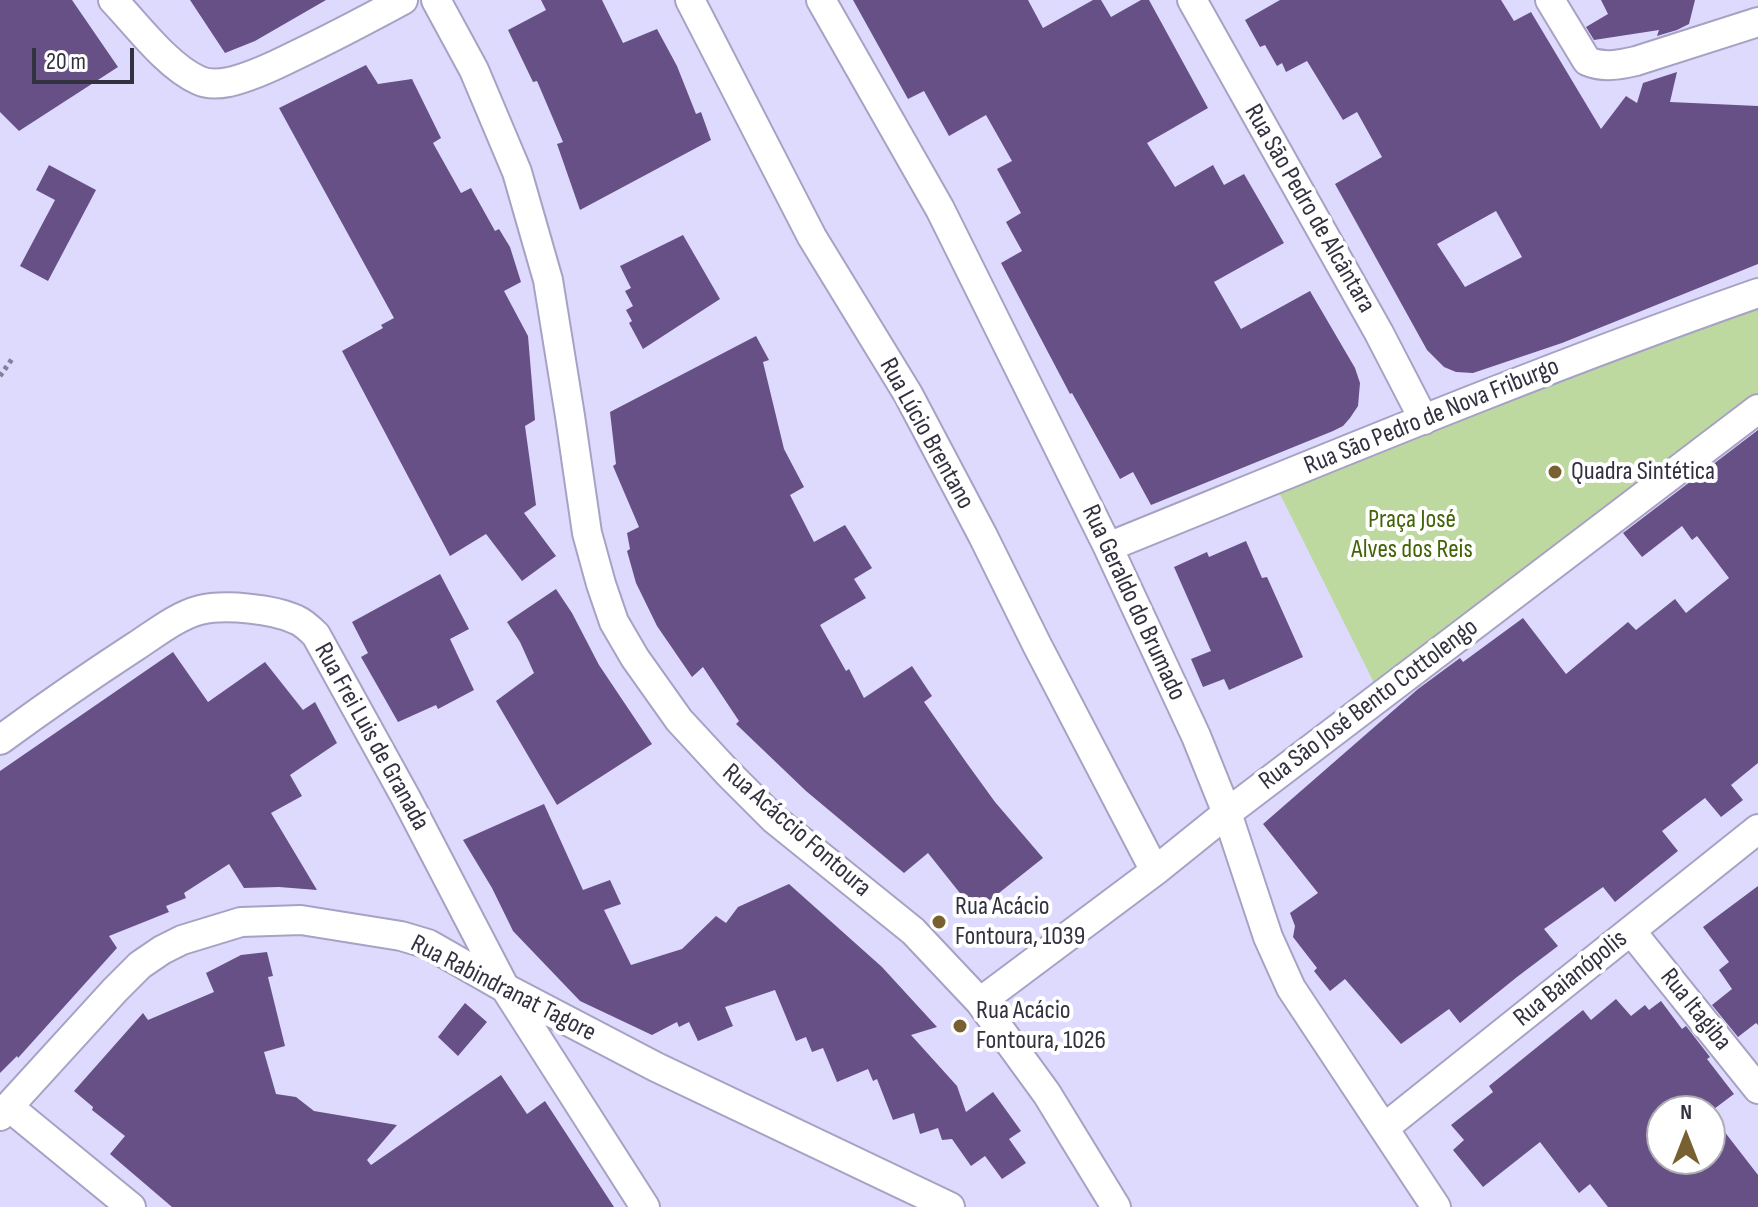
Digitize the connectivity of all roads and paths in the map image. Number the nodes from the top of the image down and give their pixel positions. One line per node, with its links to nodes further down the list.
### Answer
1 (113, 0): 2 (street)
2 (403, 0)
3 (436, 0): 23 (street, Rua Acáccio Fontoura)
4 (690, 0): 20 (street, Rua Lúcio Brentano)
5 (821, 0): 16 (street, Rua Geraldo do Brumado)
6 (1192, 0): 10 (street, Rua São Pedro de Alcântara)
7 (1217, 0): 10 (street)
8 (1550, 0): 9 (street)
9 (1758, 22)
10 (1213, 39): 15 (street, Rua São Pedro de Alcântara)
11 (1758, 293): 15 (street, Rua São Pedro de Nova Friburgo)
12 (12, 359): 13 (path)
13 (0, 376)
14 (1758, 409): 18 (street, Rua São José Bento Cottolengo)
15 (1424, 420): 16 (street, Rua São Pedro de Nova Friburgo)
16 (1108, 547): 18 (street, Rua Geraldo do Brumado)
17 (0, 740): 22 (street, Rua Frei Luis de Granada)
18 (1227, 813): 20 (street, Rua São José Bento Cottolengo); 26 (street, Rua Geraldo do Brumado)
19 (1758, 829): 21 (street, Rua Baianópolis)
20 (1155, 871): 23 (street, Rua São José Bento Cottolengo)
21 (1631, 931): 24 (street, Rua Itagiba); 26 (street, Rua Baianópolis)
22 (505, 988): 25 (street, Rua Rabindranat Tagore); 28 (street, Rua Frei Luis de Granada); 29 (street, Rua Rabindranat Tagore)
23 (980, 1002): 30 (street, Rua Acáccio Fontoura)
24 (1758, 1089)
25 (4, 1112): 27 (street)
26 (1384, 1128): 31 (street, Rua Geraldo do Brumado)
27 (131, 1207)
28 (645, 1207)
29 (950, 1207)
30 (1116, 1207)
31 (1436, 1207)

